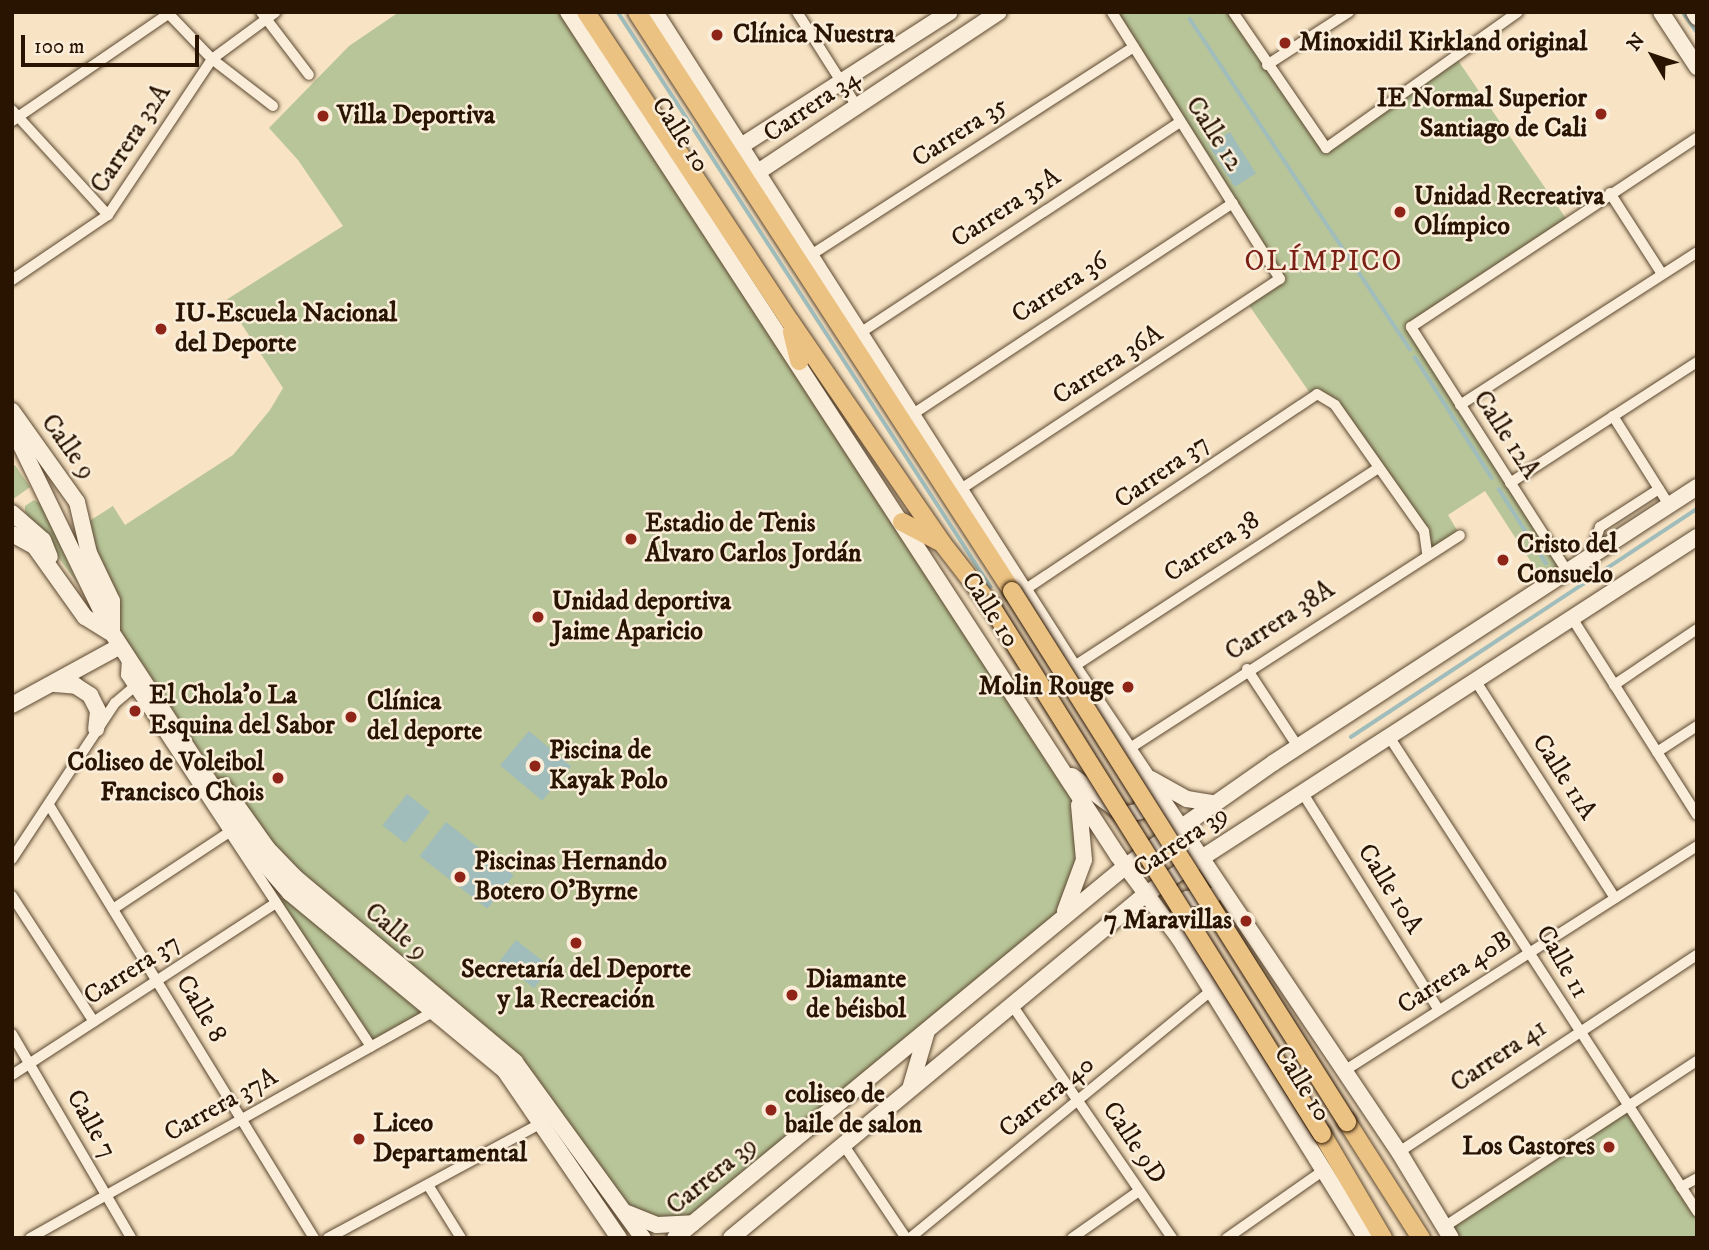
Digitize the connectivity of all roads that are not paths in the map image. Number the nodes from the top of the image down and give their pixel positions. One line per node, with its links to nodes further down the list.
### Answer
1 (568, 12): 40 (main road, Calle 10)
2 (586, 12): 38 (main road, Calle 10)
3 (636, 12): 58 (main road, Calle 10)
4 (655, 12): 28 (main road, Calle 10)
5 (797, 12): 22 (street)
6 (950, 12): 22 (main road, Carrera 34)
7 (999, 12): 24 (main road, Carrera 34)
8 (1112, 12): 17 (street, Calle 12)
9 (1233, 12): 19 (street)
10 (1349, 12): 19 (street)
11 (1661, 12): 20 (main road)
12 (1694, 12): 16 (main road)
13 (169, 13): 18 (street); 25 (street)
14 (1515, 13): 19 (street)
15 (268, 14): 18 (street, Carrera 32A); 21 (street)
16 (1697, 17)
17 (1134, 47): 26 (street, Calle 12); 34 (street, Carrera 35)
18 (212, 59): 23 (street); 32 (street, Carrera 32A)
19 (1267, 65)
20 (1697, 67)
21 (309, 75)
22 (840, 82): 24 (street); 28 (main road, Carrera 34)
23 (273, 106)
24 (856, 106): 29 (main road, Carrera 34)
25 (14, 116): 32 (street)
26 (1179, 123): 31 (street, Calle 12); 39 (street, Carrera 35A)
27 (1697, 138): 30 (street)
28 (741, 146): 29 (main road, Calle 10)
29 (758, 172): 34 (main road, Calle 10)
30 (1611, 193): 35 (street); 42 (street, Calle 12A)
31 (1233, 204): 36 (street, Calle 12); 44 (street, Carrera 36)
32 (108, 215): 37 (street, Carrera 32A)
33 (1697, 252): 35 (street)
34 (811, 255): 39 (main road, Calle 10)
35 (1662, 274): 42 (street)
36 (1280, 279): 51 (street, Carrera 36A)
37 (12, 280)
38 (790, 321): 40 (main road); 59 (main road, Calle 10)
39 (860, 333): 44 (main road, Calle 10)
40 (799, 362): 54 (main road, Calle 10)
41 (1697, 362): 45 (street)
42 (1460, 405): 48 (street, Calle 12A)
43 (12, 411): 67 (main road, Calle 9)
44 (913, 414): 51 (main road, Calle 10)
45 (1613, 416): 48 (street); 50 (street)
46 (12, 427): 67 (main road, Calle 9)
47 (1378, 468): 60 (street); 64 (street, Carrera 37); 68 (street, Carrera 38)
48 (1510, 483): 63 (street, Calle 12A)
49 (1697, 487): 52 (main road, Carrera 39)
50 (1659, 489): 52 (street); 61 (street)
51 (965, 495): 58 (main road); 64 (main road, Calle 10)
52 (1669, 505): 61 (main road, Carrera 39)
53 (12, 513): 62 (main road)
54 (902, 522): 59 (main road); 81 (main road, Calle 10)
55 (12, 534): 62 (main road)
56 (1460, 535): 60 (street, Carrera 38A)
57 (1697, 537): 65 (main road, Carrera 39)
58 (979, 538): 64 (main road, Calle 10)
59 (942, 543): 136 (main road, Calle 10, bridge)
60 (1427, 553): 69 (street, Carrera 38A)
61 (1590, 555): 63 (main road, Carrera 39)
62 (54, 569): 67 (main road)
63 (1567, 571): 78 (main road, Carrera 39)
64 (1018, 585): 68 (main road, Calle 10); 130 (main road, Calle 10, bridge)
65 (1572, 618): 70 (main road, Carrera 39); 72 (street)
66 (1697, 629): 72 (street)
67 (119, 645): 71 (main road); 73 (street, Calle 9); 102 (main road, Calle 9); 104 (main road, Calle 9)
68 (1073, 667): 79 (main road, Calle 10)
69 (1247, 669): 78 (street); 79 (street, Carrera 38A)
70 (1475, 680): 77 (main road, Carrera 39); 98 (street, Calle 11A)
71 (52, 684): 74 (main road); 76 (main road)
72 (1614, 685): 80 (street)
73 (134, 687): 76 (street); 90 (street, Calle 9)
74 (12, 705)
75 (1697, 726): 80 (street)
76 (96, 729): 87 (street)
77 (1388, 735): 85 (main road, Carrera 39); 106 (street, Calle 11)
78 (1298, 747): 86 (main road, Carrera 39)
79 (1127, 750): 82 (main road, Calle 10)
80 (1657, 752): 88 (street)
81 (1057, 762): 83 (main road, Calle 10); 84 (main road)
82 (1139, 767): 84 (main road, Calle 10); 86 (main road)
83 (1068, 780): 95 (main road, Calle 10); 103 (main road)
84 (1148, 782): 89 (main road, Calle 10)
85 (1301, 792): 93 (main road, Carrera 39); 111 (street, Calle 10A)
86 (1213, 803): 89 (main road, Carrera 39)
87 (49, 805): 94 (street); 101 (street, Calle 8)
88 (1697, 815)
89 (1179, 828): 92 (main road, Carrera 39); 93 (main road, Calle 10)
90 (228, 833): 99 (street, Calle 9); 101 (street)
91 (1697, 846): 98 (street, Carrera 40B)
92 (1146, 851): 93 (main road); 95 (main road, Carrera 39)
93 (1199, 857): 96 (main road, Carrera 39); 100 (main road, Calle 10)
94 (12, 859)
95 (1126, 866): 96 (main road, Calle 10); 103 (main road, Carrera 39)
96 (1146, 894): 105 (main road, Calle 10); 110 (main road, Carrera 39)
97 (12, 896): 113 (street)
98 (1615, 898): 106 (street, Carrera 40B)
99 (276, 903): 108 (street, Carrera 37); 117 (street, Calle 9)
100 (1233, 908): 105 (main road); 120 (main road, Calle 10)
101 (113, 909): 108 (street, Calle 8)
102 (339, 916): 104 (main road); 137 (main road, Calle 9)
103 (1057, 923): 114 (main road, Carrera 39)
104 (340, 934): 112 (main road, Calle 9)
105 (1179, 938): 109 (main road, Calle 10)
106 (1531, 951): 111 (street, Carrera 40B); 115 (street, Calle 11)
107 (1697, 955): 115 (street, Carrera 41)
108 (157, 981): 113 (street, Carrera 37); 125 (street, Calle 8)
109 (1212, 991): 123 (street, Carrera 40); 129 (main road, Calle 10)
110 (1012, 1005): 122 (main road, Carrera 39); 123 (street, Calle 9D)
111 (1439, 1010): 120 (street, Carrera 40B)
112 (433, 1012): 117 (street, Carrera 37A); 126 (main road, Calle 9)
113 (94, 1022): 119 (street, Carrera 37)
114 (927, 1031): 122 (main road); 139 (main road, Carrera 39)
115 (1576, 1031): 124 (street, Calle 11); 128 (street, Carrera 41)
116 (12, 1034): 119 (street, Calle 7)
117 (371, 1047): 125 (street, Carrera 37A)
118 (1697, 1061): 124 (street)
119 (30, 1064): 121 (street, Carrera 37); 135 (street, Calle 7)
120 (1345, 1071): 128 (main road, Calle 10)
121 (12, 1075)
122 (910, 1090): 127 (main road, Carrera 39)
123 (1078, 1101): 134 (street, Calle 9D); 150 (street, Carrera 40)
124 (1626, 1106): 133 (street, Calle 11); 140 (street)
125 (242, 1120): 135 (street, Carrera 37A); 143 (street, Calle 8)
126 (542, 1123): 132 (street); 146 (main road, Calle 9)
127 (843, 1144): 149 (main road, Carrera 39); 150 (street)
128 (1399, 1152): 140 (main road, Calle 10)
129 (1324, 1170): 136 (main road, Calle 10); 153 (street)
130 (1382, 1175): 140 (main road); 156 (main road, Calle 10)
131 (1697, 1178): 133 (street)
132 (428, 1185): 144 (street); 145 (street)
133 (1681, 1188): 138 (street, Calle 11)
134 (1139, 1191): 151 (street); 152 (street, Calle 9D)
135 (106, 1195): 141 (street, Carrera 37A); 142 (street, Calle 7)
136 (1356, 1208): 154 (main road, Calle 10); 155 (main road, Calle 10)
137 (622, 1210): 139 (main road); 147 (main road, Calle 9)
138 (1697, 1211)
139 (695, 1222): 148 (main road, Carrera 39)
140 (1443, 1234)
141 (30, 1238)
142 (131, 1238)
143 (314, 1238)
144 (328, 1238)
145 (461, 1238)
146 (619, 1238)
147 (643, 1238)
148 (675, 1238)
149 (731, 1238)
150 (908, 1238)
151 (1072, 1238)
152 (1171, 1238)
153 (1227, 1238)
154 (1366, 1238)
155 (1383, 1238)
156 (1421, 1238)

